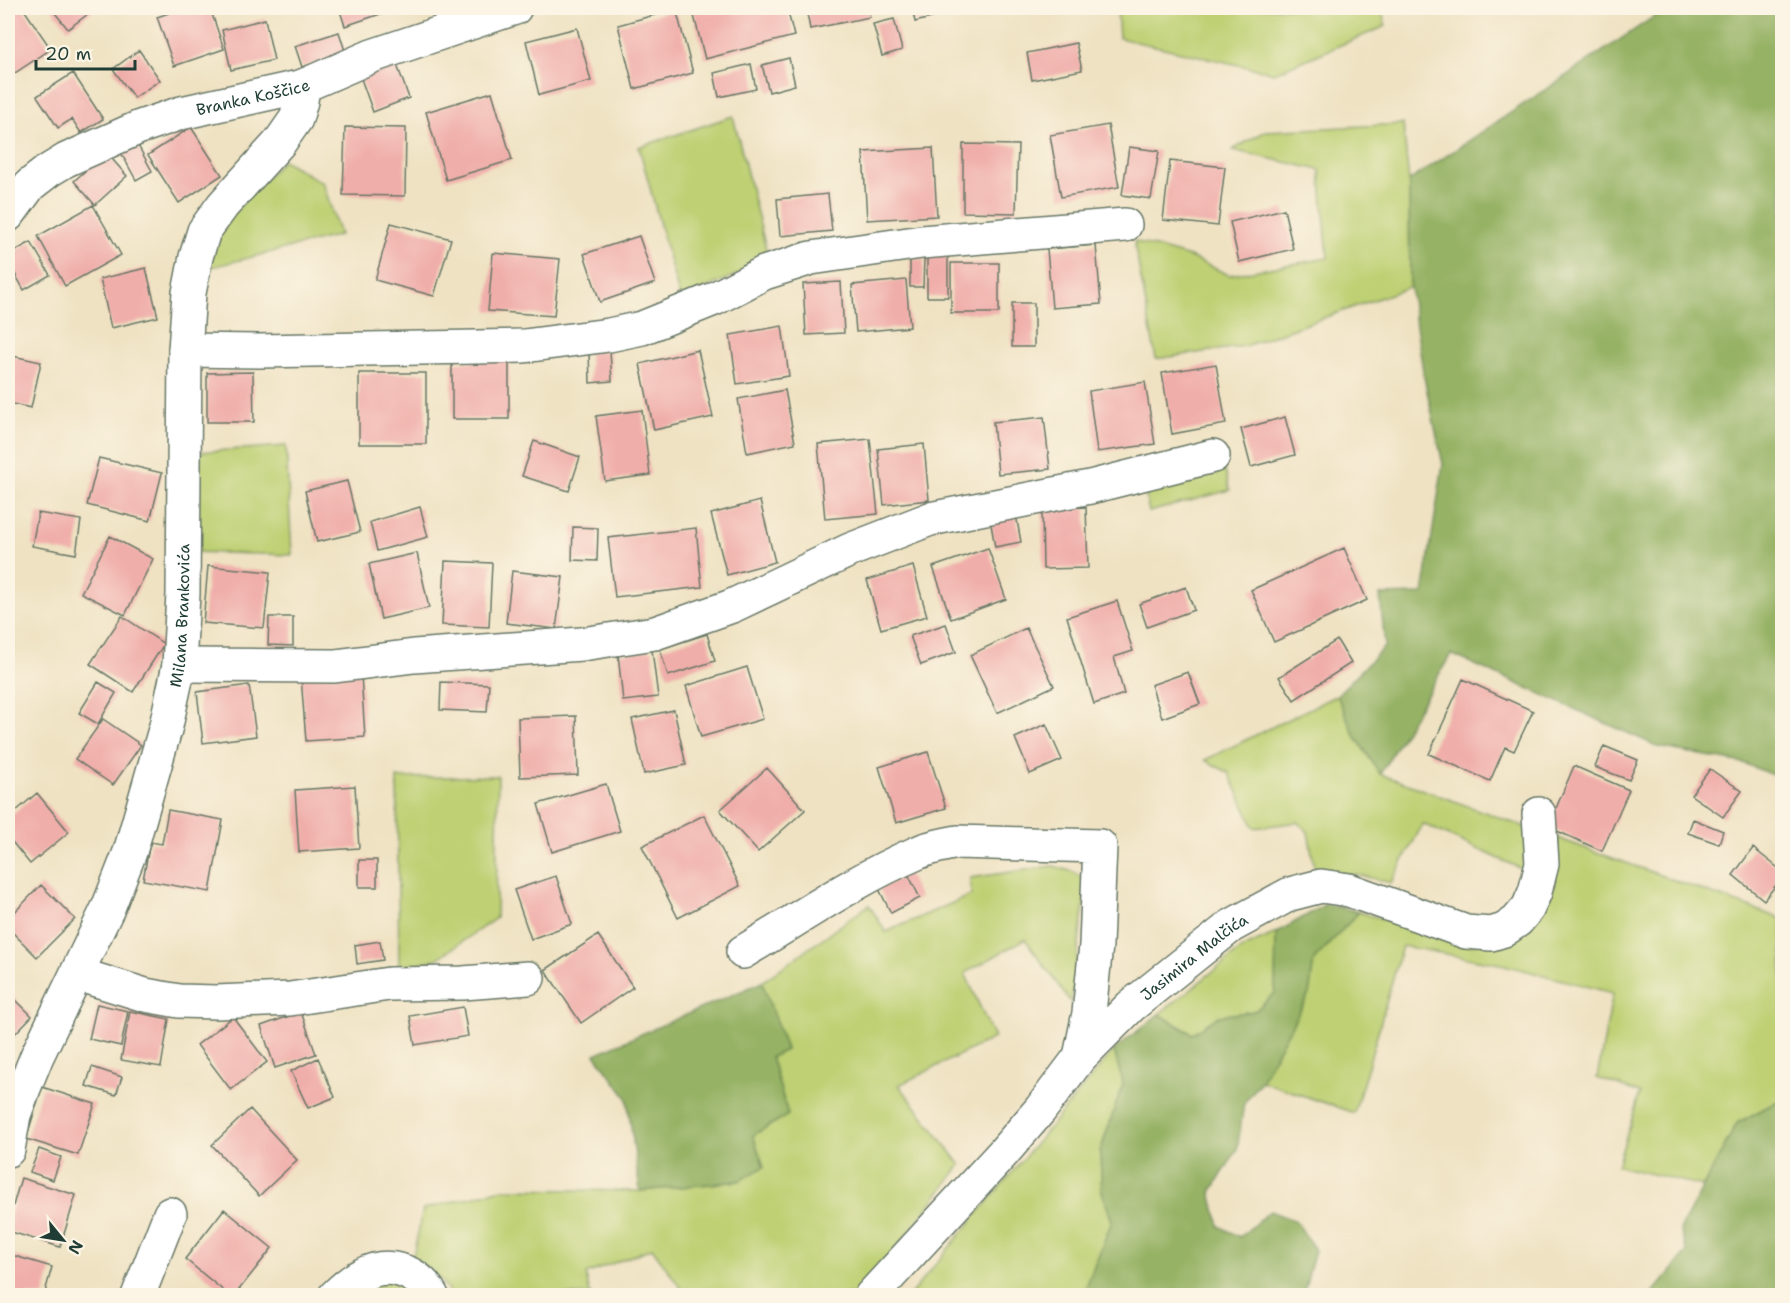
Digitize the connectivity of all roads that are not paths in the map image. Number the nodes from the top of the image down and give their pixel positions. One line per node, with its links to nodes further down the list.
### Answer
1 (515, 8): 2 (street, Branka Koščice)
2 (303, 86): 3 (street, Branka Koščice); 5 (street, Milana Brankovića)
3 (8, 214)
4 (1125, 225): 5 (street)
5 (185, 350): 7 (street, Milana Brankovića)
6 (1213, 456): 7 (street)
7 (179, 665): 10 (street, Milana Brankovića)
8 (1539, 813): 12 (street, Jasimira Malčića)
9 (743, 952): 12 (street)
10 (77, 974): 11 (street); 13 (street, Milana Brankovića)
11 (528, 978)
12 (1080, 1057): 18 (street, Jasimira Malčića)
13 (8, 1150)
14 (170, 1214): 15 (street)
15 (138, 1296)
16 (335, 1296): 17 (street)
17 (432, 1296)
18 (871, 1296)

